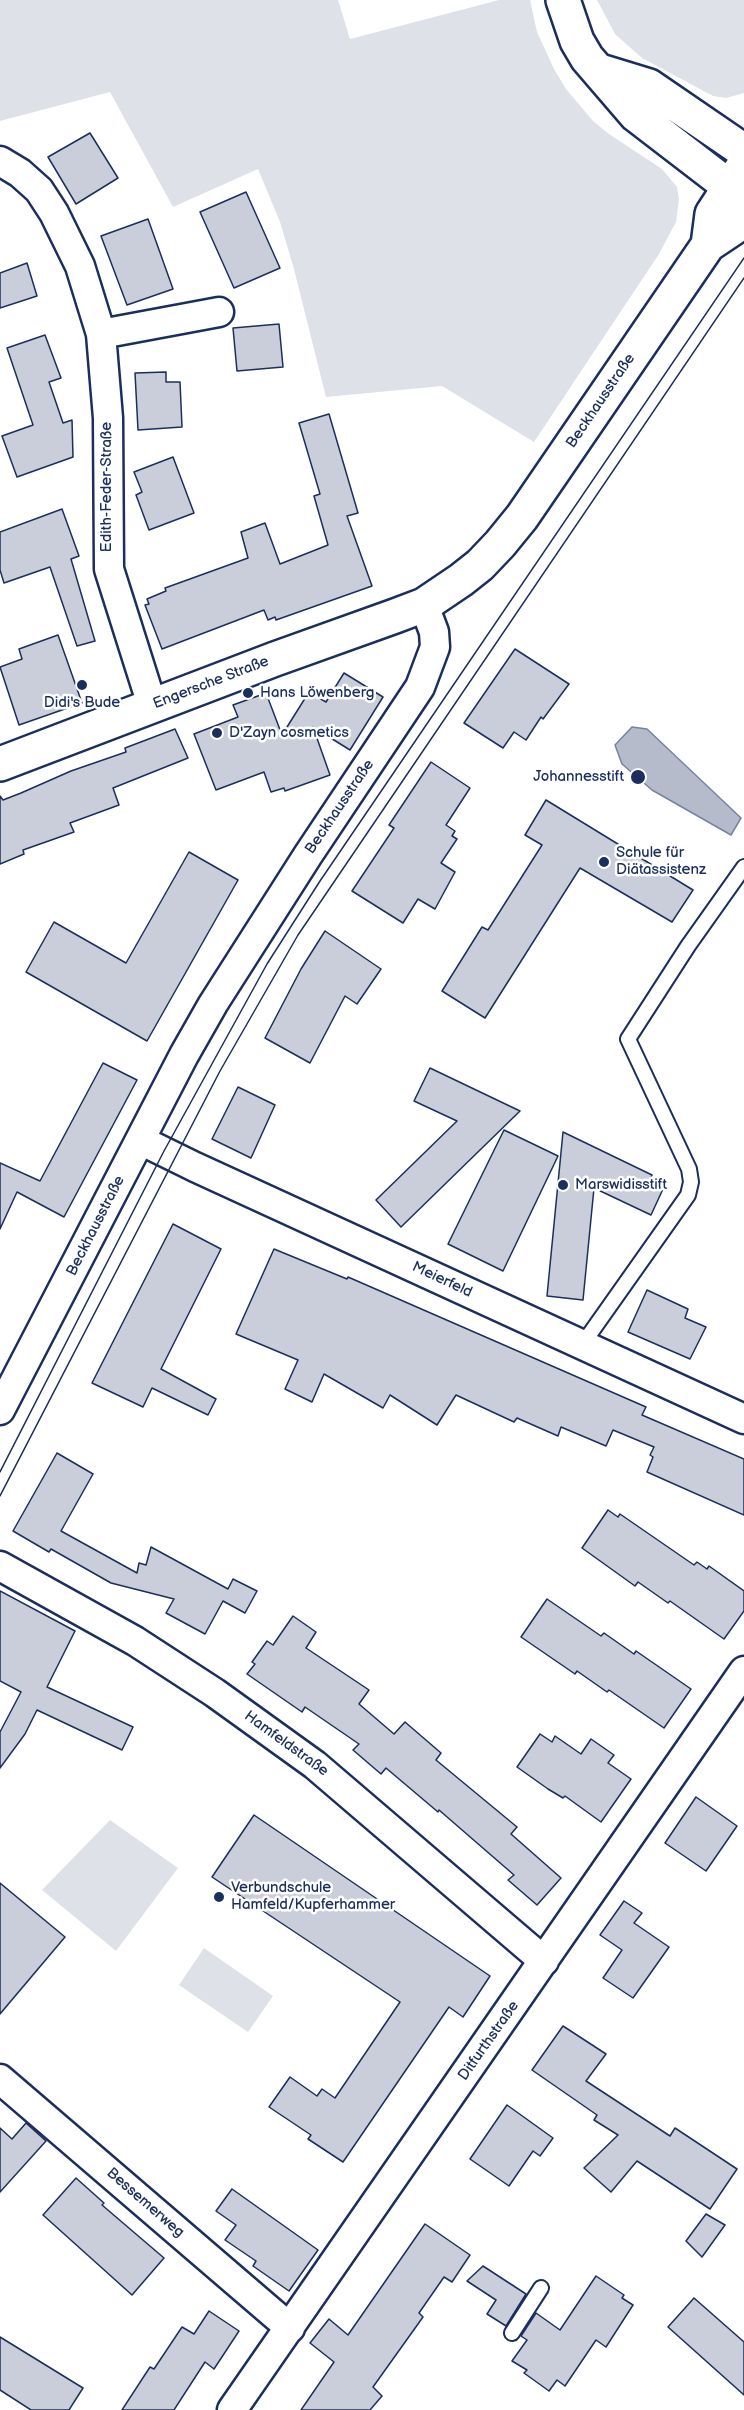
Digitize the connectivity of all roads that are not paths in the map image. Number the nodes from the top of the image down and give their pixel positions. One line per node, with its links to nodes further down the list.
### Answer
1 (562, 0): 2 (main road)
2 (600, 71): 3 (main road); 5 (main road)
3 (744, 151)
4 (0, 161): 7 (street, Edith-Feder-Straße)
5 (740, 191): 8 (main road, Beckhausstraße)
6 (219, 312): 7 (street)
7 (100, 334): 9 (street, Edith-Feder-Straße)
8 (424, 605): 9 (main road, Engersche Straße); 12 (street, Beckhausstraße)
9 (152, 705): 10 (main road, Engersche Straße)
10 (0, 764)
11 (744, 867): 13 (lane)
12 (140, 1140): 13 (street, Meierfeld); 14 (street, Beckhausstraße)
13 (582, 1345): 15 (street, Meierfeld)
14 (0, 1410)
15 (744, 1419)
16 (0, 1566): 18 (street, Hamfeldstraße)
17 (744, 1671): 18 (street, Ditfurthstraße)
18 (544, 1961): 21 (street, Ditfurthstraße)
19 (0, 2079): 21 (street, Bessemerweg)
20 (541, 2288): 22 (lane)
21 (290, 2328): 23 (street, Ditfurthstraße)
22 (512, 2333)
23 (232, 2410)

